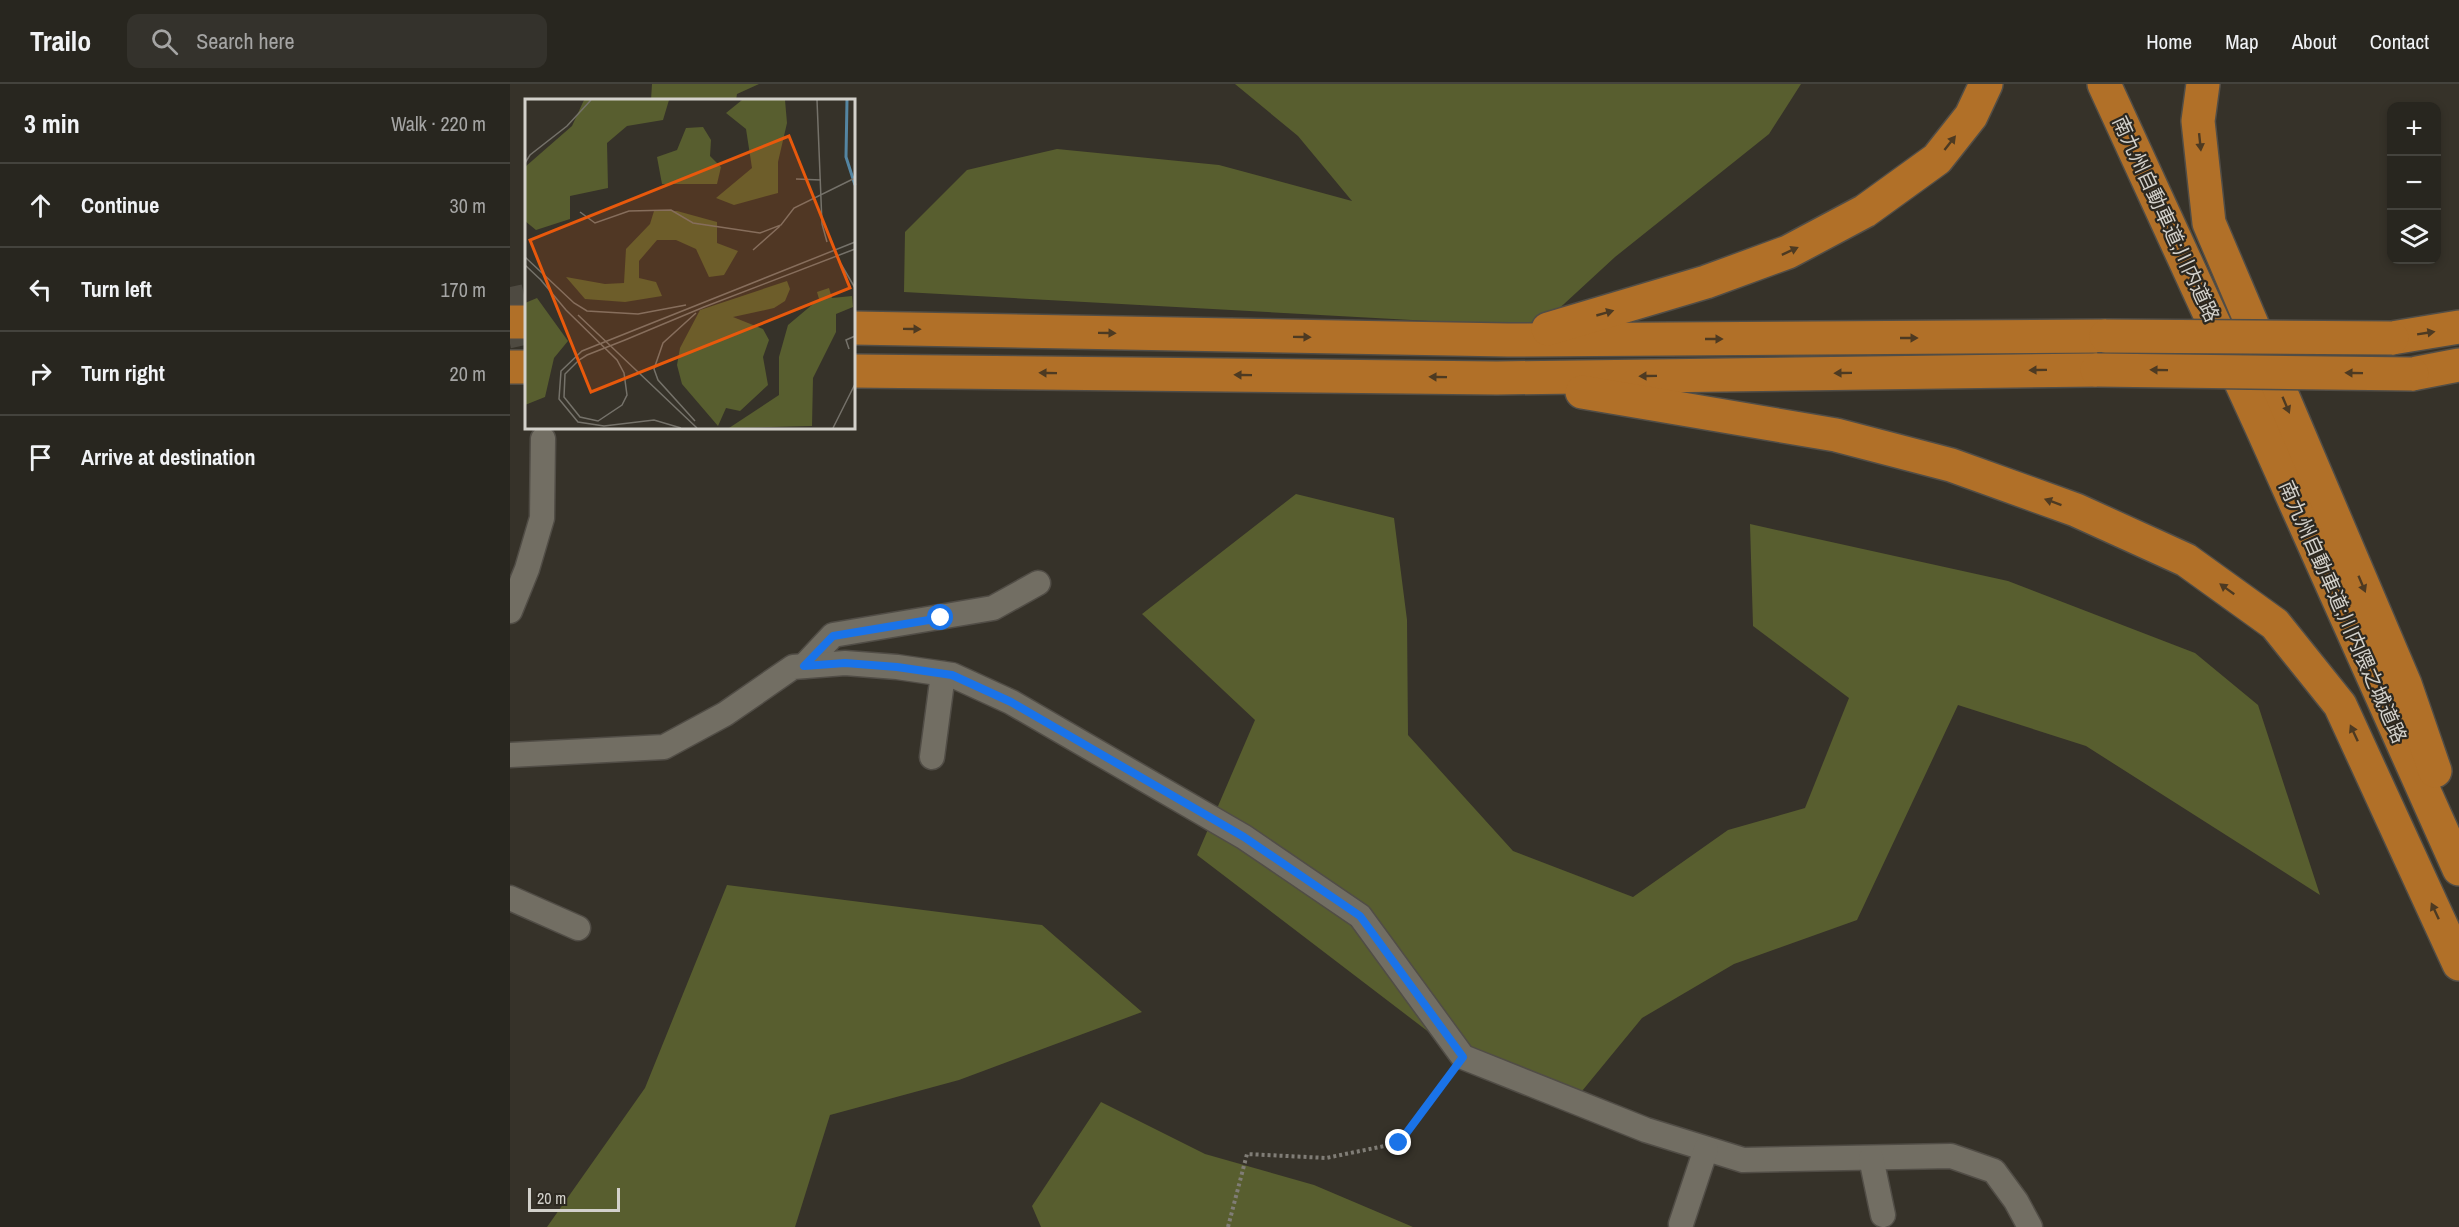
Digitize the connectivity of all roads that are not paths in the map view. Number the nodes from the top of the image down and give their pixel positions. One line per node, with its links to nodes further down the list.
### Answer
1 (1986, 84): 6 (highway, one-way to 1)
2 (2104, 84): 7 (highway, 南九州自動車道;川内道路)
3 (2202, 84): 18 (highway, one-way to 18)
4 (2459, 327): 6 (highway, one-way to 4, bridge)
5 (855, 328): 6 (highway, one-way to 6)
6 (1508, 340)
7 (2228, 355): 19 (highway, 南九州自動車道;川内隈之城道路)
8 (2459, 366): 10 (highway, one-way to 10, bridge)
9 (855, 371): 10 (highway, one-way to 9)
10 (1497, 378): 22 (highway, one-way to 10)
11 (543, 439): 13 (street)
12 (1038, 583): 14 (street)
13 (510, 611)
14 (804, 666): 15 (street); 16 (street)
15 (943, 674): 17 (street); 23 (street)
16 (510, 755)
17 (932, 757)
18 (2459, 841)
19 (2459, 869)
20 (510, 898): 21 (street)
21 (578, 928)
22 (2459, 964)
23 (1706, 1149): 24 (street); 26 (street)
24 (1872, 1158): 25 (street); 27 (street)
25 (1883, 1215)
26 (1681, 1224)
27 (2030, 1227)

